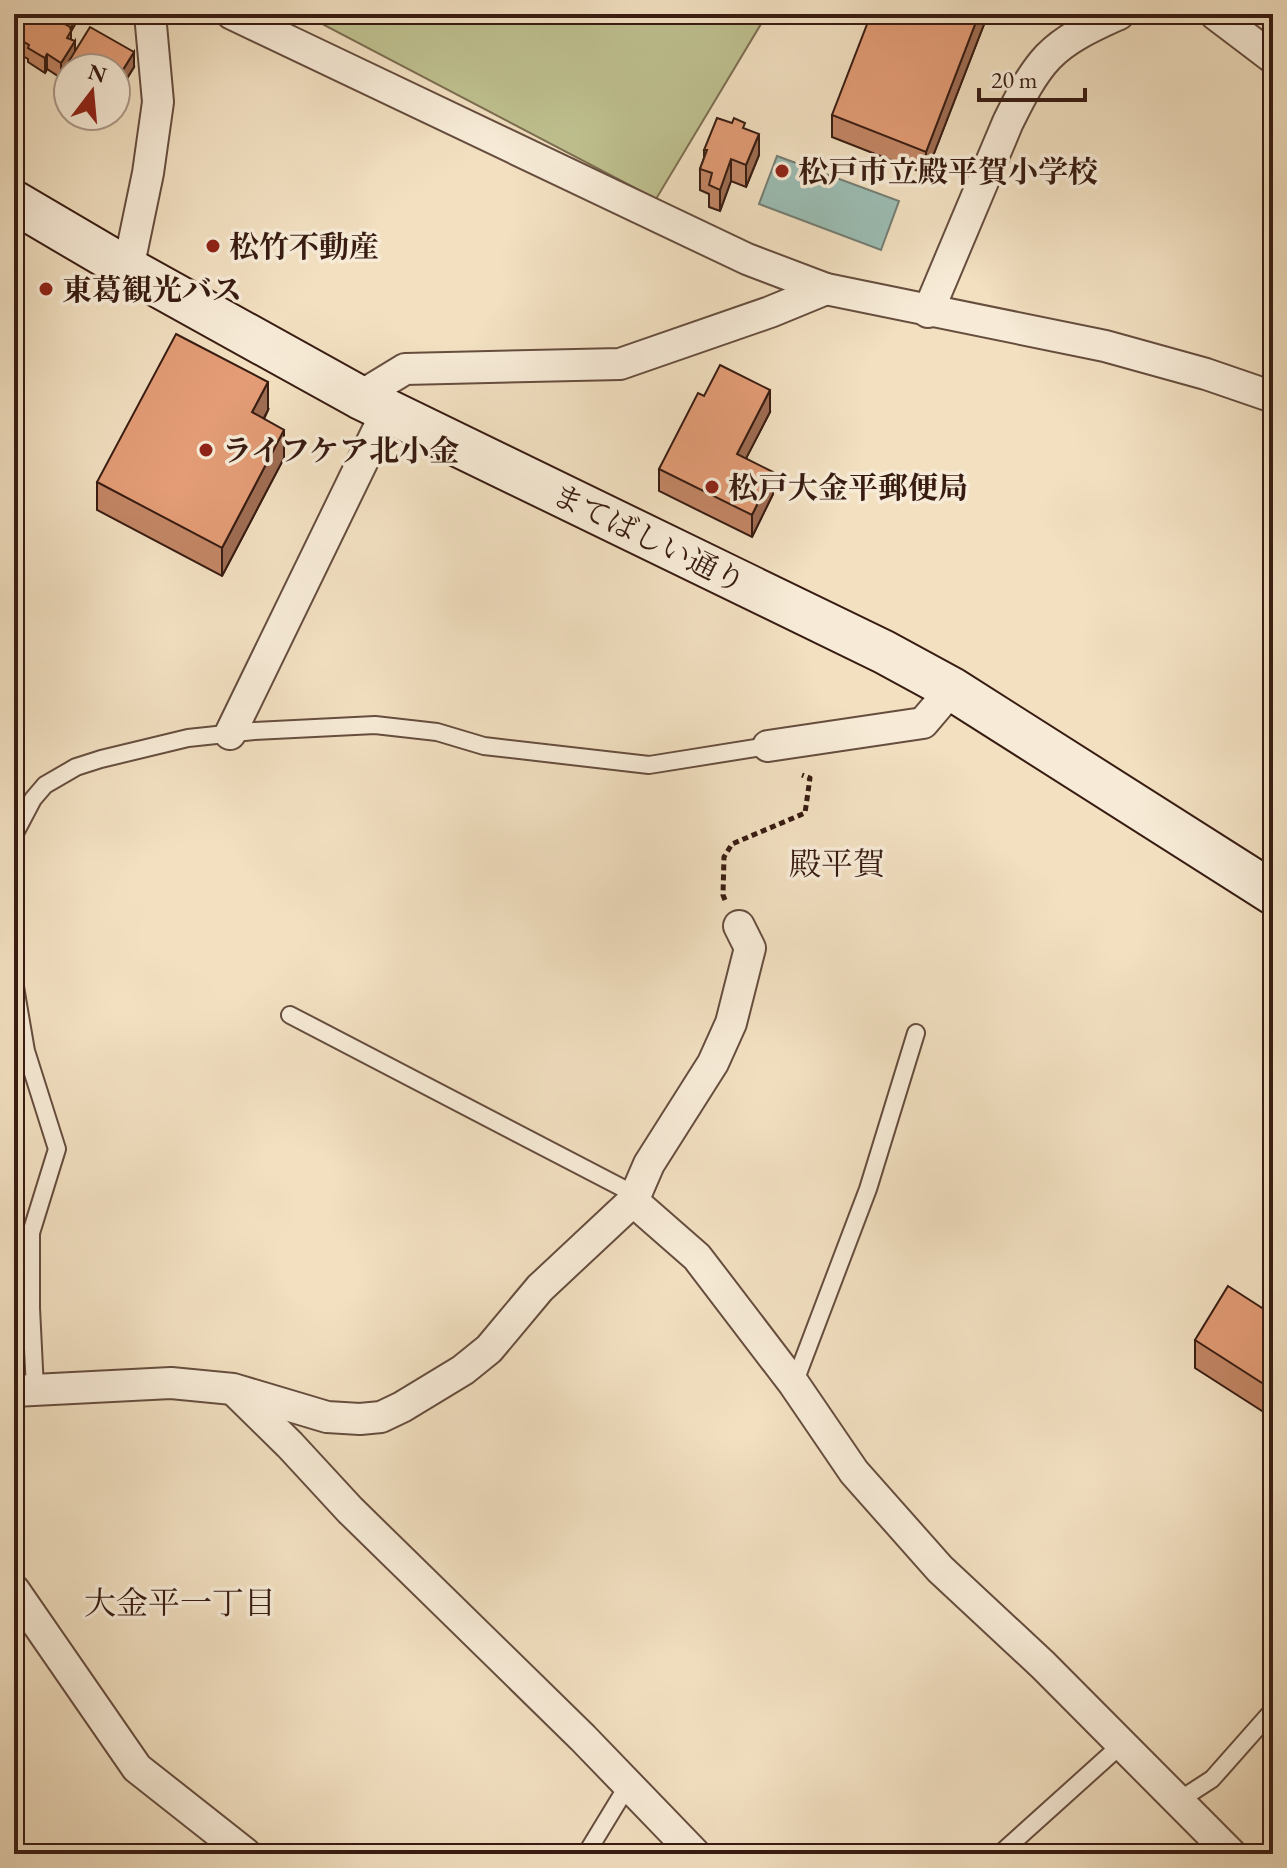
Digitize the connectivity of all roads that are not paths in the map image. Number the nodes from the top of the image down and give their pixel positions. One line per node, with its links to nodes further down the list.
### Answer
1 (150, 14): 7 (street)
2 (232, 14): 8 (street)
3 (1119, 14): 9 (street)
4 (1215, 14): 5 (street)
5 (1273, 58)
6 (14, 202): 7 (street, まてばしい通り)
7 (128, 269): 11 (street, まてばしい通り)
8 (826, 289): 9 (street); 11 (street)
9 (928, 312): 10 (street)
10 (1273, 397)
11 (373, 404): 12 (street, まてばしい通り); 13 (street)
12 (952, 689): 14 (street); 17 (street, まてばしい通り)
13 (230, 734): 14 (lane); 15 (lane)
14 (768, 746)
15 (18, 819): 16 (lane)
16 (14, 835)
17 (1273, 893)
18 (739, 926): 22 (street)
19 (14, 981): 25 (lane)
20 (290, 1015): 22 (lane)
21 (916, 1033): 23 (lane)
22 (635, 1198): 23 (street); 24 (street)
23 (794, 1384): 28 (street)
24 (233, 1389): 25 (street); 29 (street)
25 (25, 1390)
26 (14, 1590): 31 (street)
27 (1273, 1710): 30 (lane)
28 (1122, 1744): 30 (street); 34 (lane)
29 (628, 1785): 32 (lane); 33 (street)
30 (1178, 1801): 35 (street)
31 (246, 1854)
32 (586, 1854)
33 (695, 1854)
34 (1000, 1854)
35 (1231, 1854)

